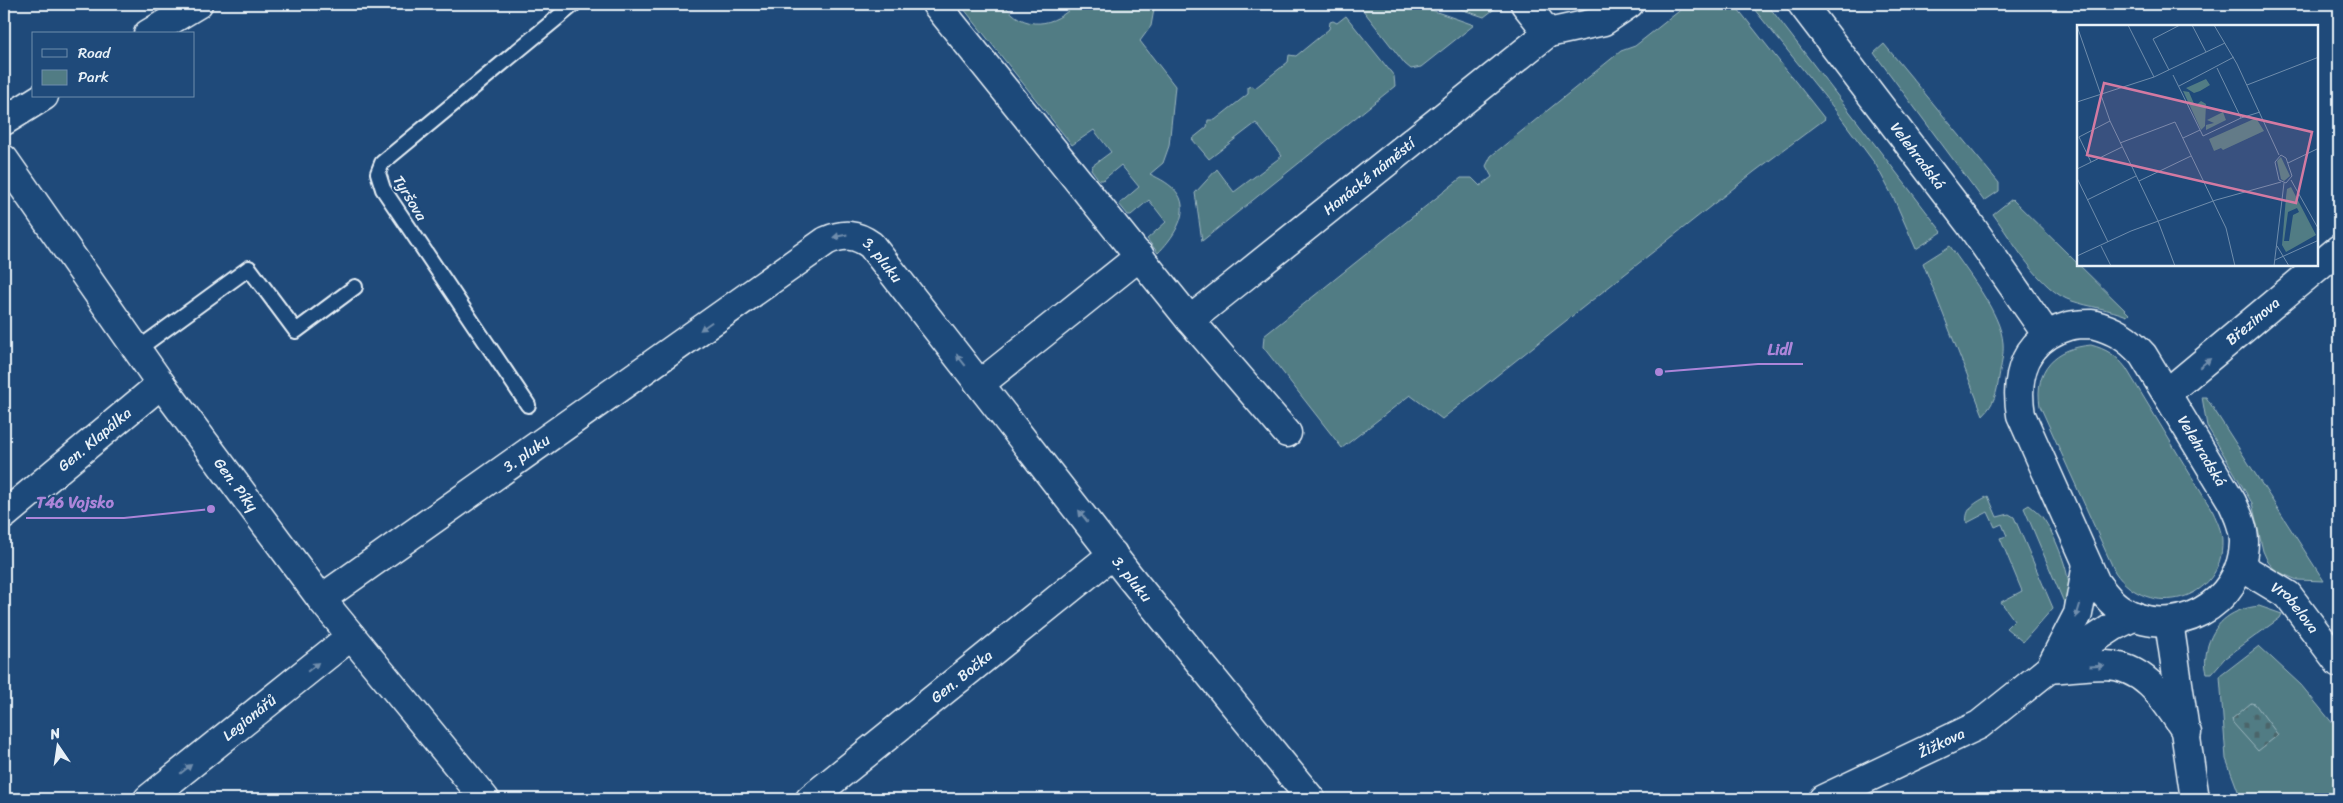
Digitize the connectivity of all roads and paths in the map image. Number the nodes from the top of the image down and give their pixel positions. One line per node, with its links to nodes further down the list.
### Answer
1 (198, 4): 7 (street)
2 (574, 4): 21 (lane, Tyršova)
3 (936, 4): 13 (street)
4 (1526, 4): 8 (street)
5 (1629, 4): 8 (street, Hanácké náměstí)
6 (1802, 4): 16 (street, Velehradská)
7 (151, 32)
8 (1548, 33): 15 (street, Hanácké náměstí)
9 (41, 98): 10 (street)
10 (4, 121)
11 (4, 159): 17 (street, Gen. Píky)
12 (2339, 249): 20 (street, Březinova, one-way to 12)
13 (1140, 256): 15 (street); 19 (street)
14 (355, 287): 17 (lane)
15 (1190, 320): 22 (street)
16 (2047, 336): 20 (street, Velehradská); 25 (street, Velehradská)
17 (138, 349): 18 (street, Gen. Píky)
18 (162, 384): 23 (street, Gen. Klapálka); 27 (street, Gen. Píky)
19 (980, 384): 24 (street, 3. pluku, one-way to 19); 27 (street, 3. pluku, one-way to 27)
20 (2167, 394): 26 (street, Velehradská)
21 (528, 405)
22 (1287, 433)
23 (4, 515)
24 (1112, 554): 36 (street, Gen. Bočka); 37 (street, 3. pluku)
25 (2087, 564): 28 (street, Velehradská); 32 (street, one-way to 32)
26 (2240, 566): 29 (street, Velehradská); 31 (street, Vrobelova)
27 (321, 599): 30 (street, Gen. Píky)
28 (2135, 616): 29 (street, Velehradská); 32 (street, Žižkova)
29 (2169, 622): 33 (street)
30 (351, 636): 34 (street, Legionářů, one-way to 30); 35 (street, Gen. Píky)
31 (2339, 663)
32 (2049, 670): 33 (street, one-way to 33); 38 (street, Žižkova)
33 (2187, 734): 39 (street)
34 (148, 799)
35 (485, 799)
36 (810, 799)
37 (1312, 799)
38 (1824, 799)
39 (2195, 799)

